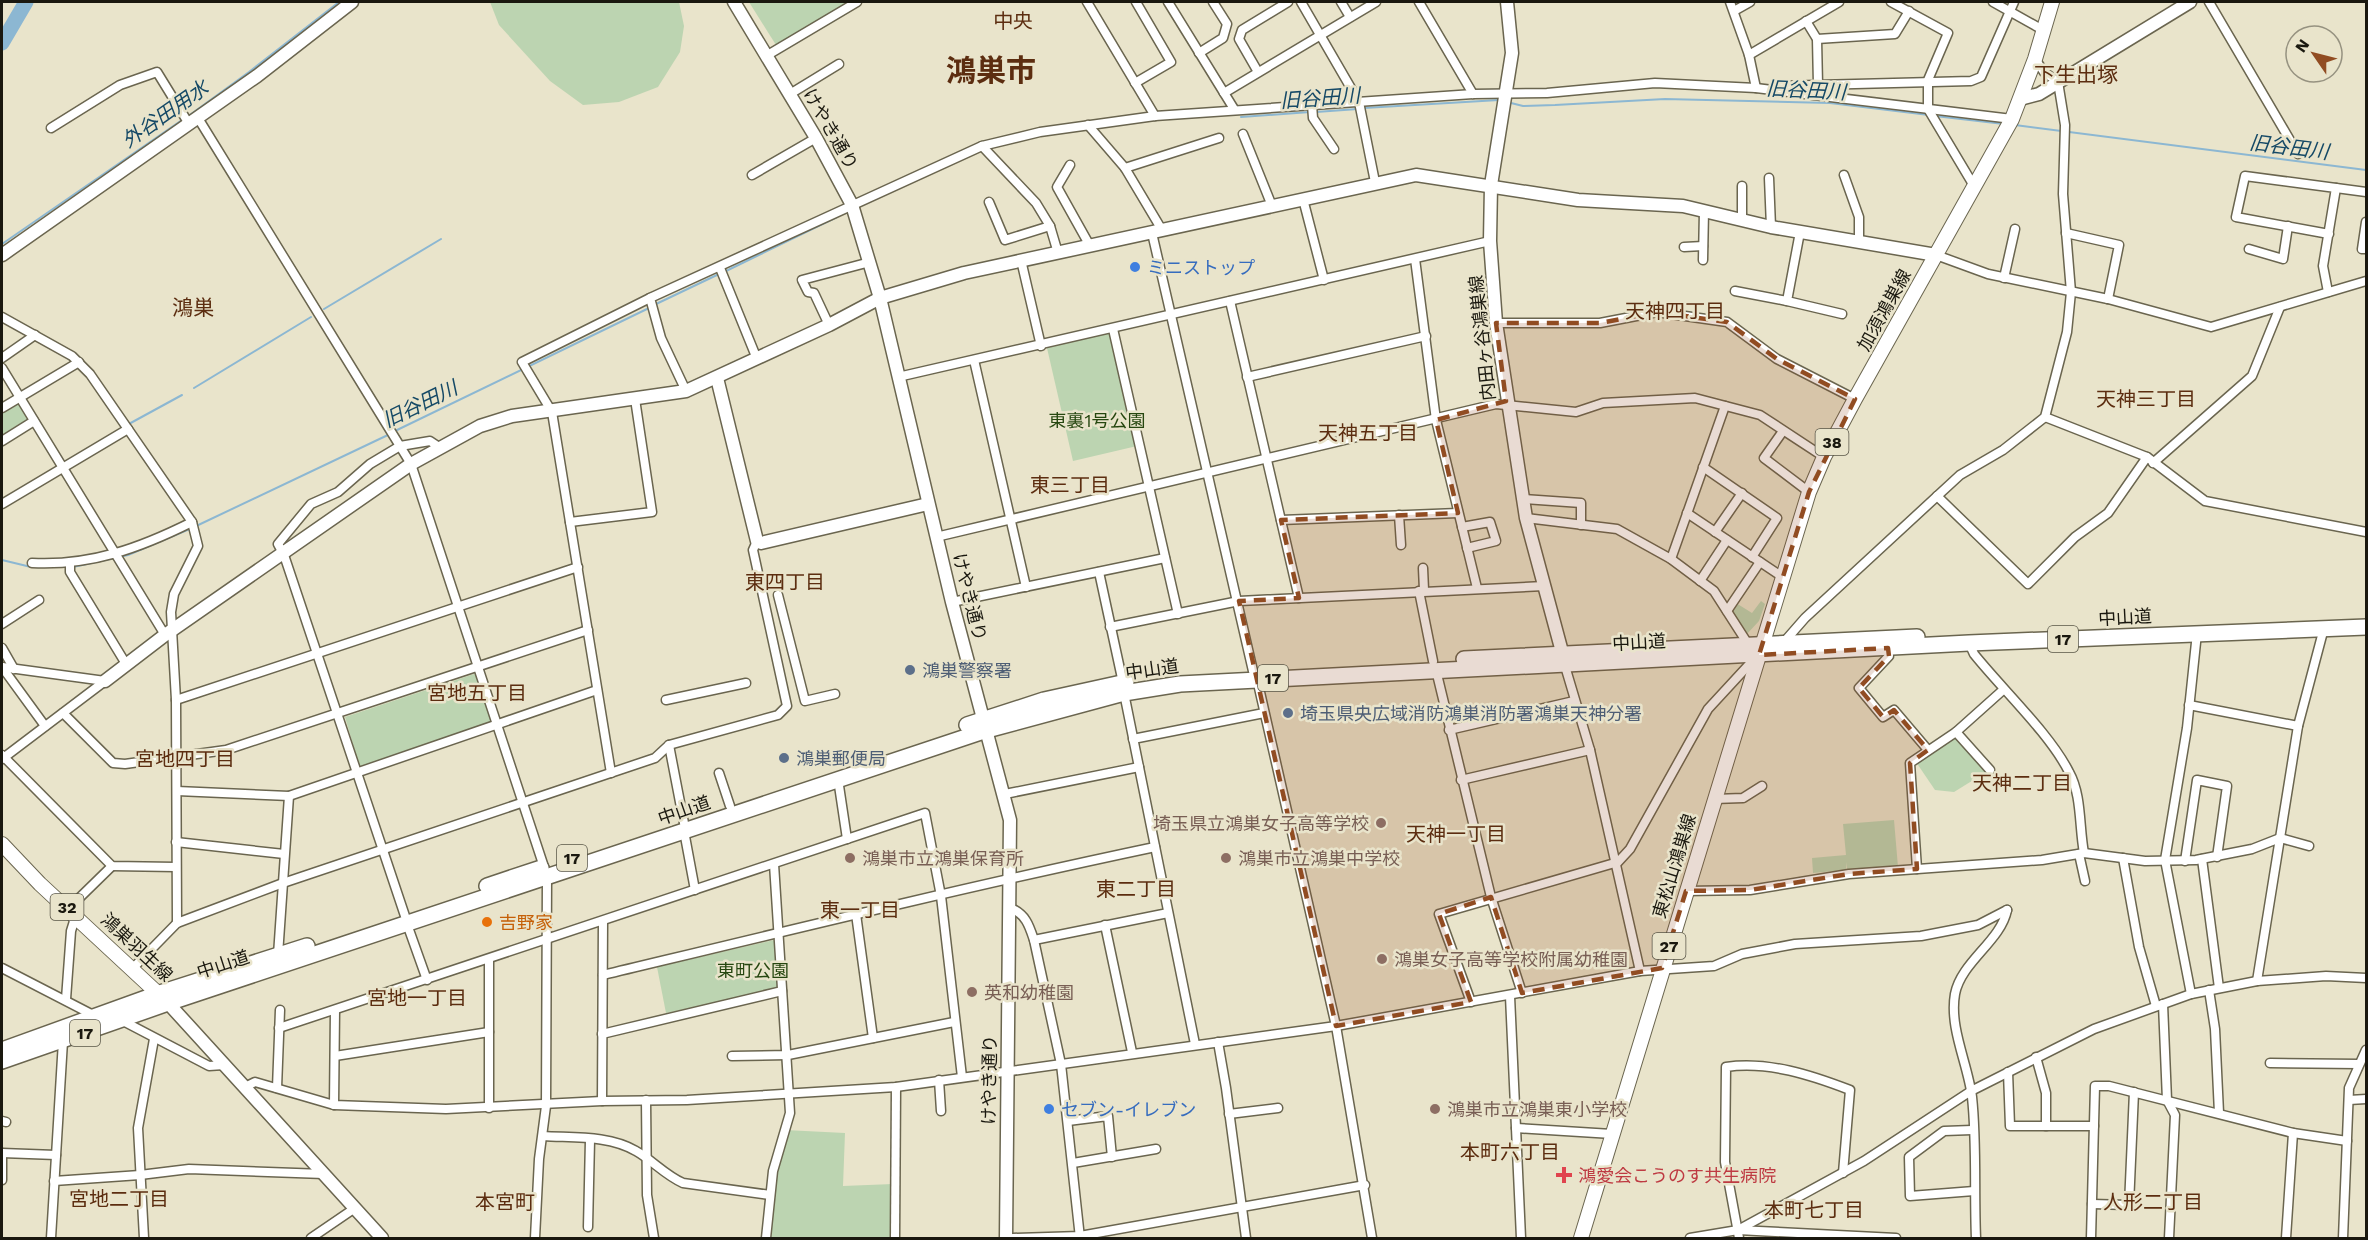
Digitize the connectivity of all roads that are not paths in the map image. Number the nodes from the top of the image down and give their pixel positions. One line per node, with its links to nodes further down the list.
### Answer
1 (352, 2): 53 (street)
2 (734, 2): 33 (street, けやき通り)
3 (857, 2): 33 (street)
4 (1087, 2): 39 (street)
5 (1136, 2): 39 (street)
6 (1168, 2): 31 (street)
7 (1214, 2): 31 (street)
8 (1288, 2): 36 (street)
9 (1301, 2): 29 (street)
10 (1341, 2): 26 (street)
11 (1376, 2): 26 (street)
12 (1419, 2): 44 (street)
13 (1507, 2): 45 (street, 内田ヶ谷鴻巣線)
14 (1730, 2): 23 (street)
15 (1749, 2): 23 (street)
16 (1839, 2): 27 (street)
17 (1891, 2): 24 (street)
18 (1993, 2): 25 (street)
19 (2014, 2): 25 (street)
20 (2052, 2): 28 (main road, 加須鴻巣線 / 38)
21 (2190, 2): 38 (street)
22 (2209, 2): 61 (street)
23 (1734, 11): 32 (street)
24 (1909, 11): 30 (street); 37 (street)
25 (2011, 12): 28 (street); 37 (street)
26 (1350, 17): 29 (street)
27 (1806, 21): 30 (street); 32 (street)
28 (2043, 30): 34 (main road, 加須鴻巣線 / 38)
29 (1320, 34): 36 (street); 47 (street)
30 (1817, 39): 40 (street)
31 (1199, 53): 42 (street)
32 (1749, 55): 41 (street)
33 (766, 56): 43 (street, けやき通り)
34 (2035, 59): 38 (street); 46 (main road, 加須鴻巣線 / 38)
35 (839, 64): 43 (street)
36 (1258, 72): 42 (street)
37 (1928, 80): 40 (street); 50 (street)
38 (2058, 81): 46 (street); 86 (street)
39 (1136, 83): 51 (street)
40 (1818, 85): 41 (street)
41 (1756, 88): 45 (street); 50 (street)
42 (1224, 93): 49 (street)
43 (790, 94): 57 (street, けやき通り)
44 (1473, 94): 45 (street); 47 (street)
45 (1506, 94): 68 (street, 内田ヶ谷鴻巣線)
46 (2020, 99): 52 (main road, 加須鴻巣線 / 38)
47 (1359, 102): 48 (street); 67 (street)
48 (1312, 105): 49 (street); 60 (street)
49 (1234, 109): 51 (street)
50 (1928, 110): 52 (street); 70 (street)
51 (1155, 116): 54 (street)
52 (2012, 119): 70 (main road, 加須鴻巣線 / 38)
53 (194, 121): 55 (street); 96 (street); 146 (street)
54 (1088, 125): 59 (street); 63 (street)
55 (51, 128)
56 (1243, 134): 76 (street)
57 (816, 138): 64 (street); 75 (street, けやき通り)
58 (1219, 138): 63 (street)
59 (982, 146): 75 (street); 80 (street)
60 (1334, 148)
61 (2298, 154)
62 (1070, 165): 90 (street)
63 (1125, 168): 84 (street)
64 (752, 175)
65 (1844, 175): 89 (street)
66 (1769, 177): 82 (street)
67 (1375, 182): 68 (street); 73 (street)
68 (1491, 185): 77 (street); 88 (street, 内田ヶ谷鴻巣線)
69 (1742, 186): 78 (street)
70 (1974, 186): 97 (main road, 加須鴻巣線 / 38)
71 (2336, 188): 72 (street); 81 (street); 87 (street)
72 (2367, 192)
73 (1303, 199): 76 (street); 104 (street)
74 (989, 202): 80 (street)
75 (852, 205): 101 (street, けやき通り); 102 (street)
76 (1272, 206): 84 (street)
77 (1704, 211): 78 (street); 91 (street)
78 (1742, 221): 82 (street)
79 (2367, 222): 94 (street)
80 (1050, 226): 95 (street)
81 (2288, 226): 87 (street); 93 (street)
82 (1771, 227): 85 (street)
83 (2015, 229): 103 (street)
84 (1157, 231): 90 (street); 116 (street)
85 (1800, 232): 89 (street); 113 (street)
86 (2066, 233): 107 (street); 111 (street)
87 (2329, 234): 108 (street)
88 (1490, 241): 98 (street); 118 (street, 内田ヶ谷鴻巣線)
89 (1859, 241): 97 (street)
90 (1090, 246): 95 (street)
91 (1702, 246): 92 (street); 99 (street)
92 (1684, 247)
93 (2249, 249)
94 (2367, 249)
95 (1058, 253): 100 (street)
96 (2, 255)
97 (1936, 255): 103 (street); 135 (main road, 加須鴻巣線 / 38)
98 (1415, 259): 104 (street); 122 (street)
99 (1703, 260)
100 (1022, 261): 110 (street); 123 (street)
101 (870, 262): 110 (street, けやき通り); 119 (street)
102 (720, 268): 109 (street); 125 (street)
103 (2004, 278): 107 (street)
104 (1324, 280): 112 (street)
105 (2367, 281): 108 (street)
106 (1734, 291): 113 (street)
107 (2071, 292): 111 (street); 140 (street)
108 (2328, 292): 114 (street)
109 (650, 298): 132 (street); 139 (street)
110 (880, 298): 119 (street); 129 (street, けやき通り)
111 (2108, 298): 114 (street)
112 (1230, 301): 116 (street); 130 (street)
113 (1787, 301): 115 (street)
114 (2280, 307): 150 (street)
115 (1842, 314)
116 (1171, 315): 120 (street); 154 (street)
117 (2, 317): 121 (street)
118 (1496, 323): 135 (street); 136 (street, 内田ヶ谷鴻巣線)
119 (830, 325): 125 (street)
120 (1113, 329): 123 (street); 155 (street)
121 (35, 335): 124 (street); 127 (street)
122 (1426, 336): 130 (street); 141 (street)
123 (1041, 345): 126 (street)
124 (2, 358)
125 (757, 359): 131 (street)
126 (974, 360): 129 (street); 166 (street)
127 (79, 362): 133 (street); 143 (street)
128 (2, 368): 133 (street)
129 (898, 377): 161 (street, けやき通り)
130 (1247, 377): 149 (street)
131 (717, 378): 132 (street); 176 (street)
132 (686, 391): 134 (street)
133 (20, 398): 138 (street); 142 (street)
134 (635, 399): 139 (street); 169 (street)
135 (1855, 399): 148 (main road, 加須鴻巣線 / 38)
136 (1507, 404): 137 (street); 141 (street); 159 (street, 内田ヶ谷鴻巣線)
137 (1725, 406): 144 (street); 152 (street)
138 (2, 408)
139 (552, 412): 147 (street); 169 (street)
140 (2045, 417): 150 (street); 158 (street)
141 (1436, 420): 149 (street); 162 (street)
142 (34, 421): 145 (street); 153 (street)
143 (128, 429): 153 (street); 168 (street)
144 (1783, 431): 148 (street); 156 (street)
145 (2, 441)
146 (400, 446): 147 (street); 151 (street); 179 (street)
147 (439, 447): 151 (street)
148 (1824, 457): 156 (main road, 加須鴻巣線 / 38)
149 (1266, 459): 154 (street); 167 (street)
150 (2150, 460): 158 (street); 173 (street)
151 (411, 464): 179 (street); 200 (street)
152 (1703, 467): 157 (street); 163 (street)
153 (63, 468): 160 (street); 180 (street)
154 (1208, 472): 155 (street); 198 (street)
155 (1148, 486): 166 (street); 181 (street)
156 (1809, 492): 189 (main road, 加須鴻巣線 / 38)
157 (1742, 493): 172 (street); 183 (street)
158 (1937, 496): 213 (street)
159 (1522, 499): 165 (street, 内田ヶ谷鴻巣線); 170 (street)
160 (2, 504)
161 (928, 504): 174 (street, けやき通り); 176 (street)
162 (1458, 513): 164 (street); 171 (street)
163 (1687, 513): 172 (street); 182 (street)
164 (1399, 515): 167 (street); 177 (street)
165 (1526, 518): 170 (street); 191 (street, 内田ヶ谷鴻巣線)
166 (1010, 520): 174 (street); 192 (street)
167 (1281, 520): 196 (street)
168 (192, 522): 180 (street); 211 (street)
169 (570, 522): 186 (street)
170 (1581, 525): 182 (street)
171 (1462, 528): 178 (street); 178 (street)
172 (1715, 532): 175 (street)
173 (2367, 532)
174 (936, 537): 199 (street, けやき通り)
175 (1727, 540): 183 (street); 190 (street)
176 (757, 541): 210 (street)
177 (1401, 545)
178 (1467, 548): 193 (street)
179 (281, 549): 211 (street); 218 (street)
180 (116, 555): 185 (street); 211 (street)
181 (1165, 558): 188 (street); 202 (street)
182 (1671, 559): 190 (street)
183 (1756, 559): 189 (street); 201 (street)
184 (32, 563): 185 (street)
185 (70, 563): 220 (street)
186 (578, 567): 200 (street); 209 (street)
187 (1423, 568): 194 (street)
188 (1099, 572): 192 (street); 205 (street)
189 (1781, 576): 215 (main road, 加須鴻巣線 / 38)
190 (1700, 581): 201 (street)
191 (1544, 586): 193 (street); 219 (street, 内田ヶ谷鴻巣線)
192 (1026, 587): 199 (street)
193 (1477, 588): 194 (street)
194 (1421, 591): 196 (street); 221 (street)
195 (778, 595): 208 (street)
196 (1299, 598): 198 (street)
197 (39, 600): 204 (street)
198 (1239, 601): 202 (street); 225 (street)
199 (952, 602): 239 (street, けやき通り)
200 (458, 607): 218 (street); 223 (street)
201 (1727, 611): 215 (street)
202 (1178, 615): 205 (street)
203 (2367, 619): 213 (highway, 中山道 / 17)
204 (2, 624)
205 (1110, 627): 228 (street)
206 (2325, 627): 207 (highway, 中山道 / 17); 212 (highway, 中山道 / 17); 242 (street)
207 (2367, 627)
208 (786, 628): 210 (street); 231 (street)
209 (588, 630): 223 (street); 229 (street)
210 (771, 631): 246 (street)
211 (169, 633): 220 (street); 232 (street)
212 (2196, 633): 214 (highway, 中山道 / 17); 235 (street)
213 (1784, 642): 215 (highway, 中山道 / 17)
214 (1970, 644): 217 (highway, 中山道 / 17); 230 (street)
215 (1756, 647): 217 (highway, 中山道 / 17); 219 (highway, 中山道 / 17); 262 (main road, 東松山鴻巣線 / 27); 280 (street)
216 (2, 648): 224 (street)
217 (1888, 648): 248 (street)
218 (317, 655): 232 (street); 238 (street)
219 (1564, 660): 221 (highway, 中山道 / 17); 234 (street)
220 (126, 664): 226 (street)
221 (1435, 666): 225 (highway, 中山道 / 17); 243 (street)
222 (2, 667): 224 (street); 240 (street)
223 (478, 668): 238 (street); 241 (street)
224 (14, 669): 226 (street)
225 (1255, 675): 228 (highway, 中山道 / 17); 237 (street)
226 (105, 681): 236 (street)
227 (746, 683): 233 (street)
228 (1123, 688): 239 (highway, 中山道 / 17); 245 (street)
229 (597, 690): 241 (street); 254 (street)
230 (2003, 690): 244 (street); 273 (street)
231 (835, 694)
232 (176, 700): 250 (street)
233 (666, 700)
234 (1574, 701): 243 (street); 247 (street)
235 (2189, 705): 242 (street); 278 (street)
236 (63, 713): 240 (street); 250 (street)
237 (1264, 713): 245 (street); 329 (street)
238 (336, 714): 250 (street); 253 (street)
239 (985, 725): 256 (highway, 中山道 / 17); 260 (street, けやき通り); 264 (highway, 中山道 / 17)
240 (45, 726): 249 (street)
241 (497, 726): 253 (street); 263 (street)
242 (2298, 726): 266 (street)
243 (1449, 730): 257 (street)
244 (1956, 732): 248 (street); 252 (street)
245 (1133, 739): 251 (street)
246 (669, 745): 254 (street); 265 (street)
247 (1590, 750): 257 (street); 280 (street)
248 (1928, 750): 284 (street)
249 (2, 757): 282 (street)
250 (176, 759): 259 (street)
251 (1139, 767): 260 (street); 271 (street)
252 (1990, 770)
253 (356, 773): 261 (street); 272 (street)
254 (611, 773): 263 (street)
255 (719, 773): 264 (street)
256 (838, 779): 265 (highway, 中山道 / 17); 267 (street)
257 (1461, 780): 292 (street)
258 (1762, 786): 262 (street)
259 (177, 791): 261 (street); 268 (street)
260 (1005, 794): 286 (street, けやき通り)
261 (289, 795): 274 (street)
262 (1714, 799): 290 (main road, 東松山鴻巣線 / 27)
263 (522, 801): 272 (street); 285 (street)
264 (730, 806): 265 (highway, 中山道 / 17)
265 (684, 827): 285 (highway, 中山道 / 17); 289 (street)
266 (2280, 838): 270 (street); 275 (street); 313 (street)
267 (847, 839): 281 (street); 291 (street)
268 (176, 842): 274 (street); 283 (street)
269 (2, 844): 294 (main road, 鴻巣羽生線 / 32)
270 (2309, 846)
271 (1155, 847): 286 (street); 295 (street)
272 (382, 849): 288 (street); 297 (street)
273 (2082, 853): 276 (street); 284 (street); 287 (street)
274 (284, 854): 288 (street)
275 (2217, 857): 277 (street); 279 (street)
276 (2123, 858): 278 (street); 323 (street)
277 (2202, 859): 279 (street); 314 (street)
278 (2165, 860): 279 (street); 318 (street)
279 (2185, 861)
280 (1618, 862): 292 (street); 309 (street)
281 (774, 864): 289 (street); 301 (street)
282 (112, 866): 283 (street); 294 (street)
283 (176, 867): 299 (street)
284 (1917, 869): 290 (street)
285 (545, 872): 297 (highway, 中山道 / 17); 302 (street)
286 (1011, 877): 291 (street); 293 (street, けやき通り)
287 (2085, 881)
288 (283, 883): 299 (street); 304 (street)
289 (694, 890): 298 (street)
290 (1686, 891): 308 (main road, 東松山鴻巣線 / 27)
291 (941, 896): 296 (street); 328 (street)
292 (1491, 897): 317 (street); 322 (street)
293 (1011, 908): 303 (street); 350 (street, けやき通り)
294 (73, 912): 307 (main road, 鴻巣羽生線 / 32); 321 (street)
295 (1168, 913): 300 (street); 337 (street)
296 (856, 914): 301 (street); 333 (street)
297 (406, 920): 304 (highway, 中山道 / 17); 312 (street); 320 (highway, 中山道 / 17)
298 (603, 921): 302 (street); 310 (street)
299 (177, 923): 307 (street)
300 (1105, 926): 303 (street); 340 (street)
301 (779, 933): 310 (street); 316 (street)
302 (547, 940): 305 (street); 366 (street)
303 (1034, 940): 347 (street)
304 (278, 955): 320 (highway, 中山道 / 17)
305 (489, 959): 312 (street); 331 (street)
306 (2, 968): 321 (street)
307 (134, 968): 320 (main road, 鴻巣羽生線 / 32)
308 (1662, 968): 309 (street); 357 (street); 378 (main road, 東松山鴻巣線 / 27)
309 (1640, 971): 317 (street)
310 (603, 975): 332 (street)
311 (2367, 978): 313 (street)
312 (427, 980): 325 (street)
313 (2257, 981): 314 (street)
314 (2219, 988): 315 (street)
315 (2209, 990): 318 (street); 371 (street)
316 (782, 991): 332 (street); 341 (street)
317 (1522, 993): 319 (street)
318 (2191, 994): 323 (street)
319 (1510, 996): 322 (street); 375 (street)
320 (164, 998): 326 (highway, 中山道 / 17); 327 (highway, 中山道 / 17); 349 (street)
321 (66, 999): 326 (street)
322 (1471, 1002): 329 (street)
323 (2159, 1005): 344 (street); 362 (street)
324 (280, 1010): 330 (street)
325 (335, 1010): 330 (street); 342 (street)
326 (98, 1017): 338 (highway, 中山道 / 17)
327 (121, 1020): 334 (street); 335 (highway, 中山道 / 17)
328 (954, 1022): 333 (street); 352 (street)
329 (1336, 1026): 336 (street); 393 (street)
330 (279, 1028): 356 (street)
331 (489, 1032): 342 (street); 367 (street)
332 (602, 1034): 364 (street)
333 (873, 1038): 341 (street)
334 (154, 1039): 349 (street); 390 (street)
335 (63, 1041): 345 (highway, 中山道 / 17); 384 (street)
336 (1218, 1042): 337 (street); 370 (street)
337 (1195, 1044): 340 (street)
338 (2, 1050)
339 (2367, 1050): 348 (street)
340 (1132, 1052): 347 (street)
341 (788, 1055): 343 (street); 359 (street)
342 (335, 1056): 365 (street)
343 (732, 1056)
344 (2036, 1057): 351 (street); 373 (street)
345 (2, 1061)
346 (2270, 1063): 348 (street)
347 (1061, 1064): 350 (street); 372 (street)
348 (2359, 1064): 363 (street)
349 (224, 1065): 354 (street)
350 (1007, 1072): 352 (street); 410 (street, けやき通り)
351 (2008, 1072): 357 (street); 373 (street)
352 (962, 1077): 353 (street)
353 (939, 1080): 355 (street); 369 (street)
354 (245, 1087): 356 (street); 389 (street)
355 (896, 1087): 359 (street); 409 (street)
356 (277, 1088): 365 (street)
357 (1971, 1091): 376 (street); 388 (street)
358 (2134, 1092): 362 (street); 374 (street); 396 (street)
359 (789, 1093): 361 (street); 395 (street)
360 (2367, 1099): 363 (street)
361 (646, 1100): 364 (street); 386 (street)
362 (2167, 1100): 371 (street); 420 (street)
363 (2349, 1100): 381 (street)
364 (602, 1101): 366 (street)
365 (334, 1105): 367 (street)
366 (546, 1106): 367 (street); 379 (street)
367 (489, 1108)
368 (1278, 1108): 370 (street)
369 (941, 1111)
370 (1229, 1113): 398 (street)
371 (2219, 1113): 377 (street)
372 (1068, 1121): 385 (street); 387 (street)
373 (2046, 1126): 374 (street)
374 (2094, 1126): 396 (street)
375 (1516, 1128): 378 (street); 414 (street)
376 (1972, 1130): 394 (street); 394 (street)
377 (2293, 1133): 381 (street); 421 (street)
378 (1612, 1134): 415 (main road, 東松山鴻巣線 / 27)
379 (543, 1136): 380 (street); 406 (street)
380 (590, 1140): 386 (street); 399 (street)
381 (2347, 1141): 422 (street)
382 (1156, 1149): 385 (street)
383 (2, 1153): 384 (street); 391 (street)
384 (56, 1155): 392 (street)
385 (1112, 1157): 387 (street)
386 (648, 1159): 395 (street); 407 (street)
387 (1073, 1163): 401 (street)
388 (1843, 1173): 400 (street); 400 (street)
389 (324, 1174): 390 (street); 397 (street)
390 (140, 1175): 392 (street); 403 (street)
391 (2, 1179)
392 (54, 1181): 402 (street)
393 (1365, 1185): 398 (street); 413 (street)
394 (1974, 1191): 418 (street)
395 (770, 1195): 408 (street)
396 (2092, 1204): 419 (street)
397 (355, 1208): 404 (street); 405 (street)
398 (1242, 1208): 401 (street); 412 (street)
399 (588, 1227)
400 (1739, 1234): 416 (street); 417 (street)
401 (1080, 1237): 411 (street)
402 (51, 1239)
403 (144, 1239)
404 (310, 1239)
405 (382, 1239)
406 (535, 1239)
407 (654, 1239)
408 (766, 1239)
409 (895, 1239)
410 (1006, 1239)
411 (1013, 1239)
412 (1245, 1239)
413 (1372, 1239)
414 (1521, 1239)
415 (1581, 1239)
416 (1690, 1239)
417 (1896, 1239)
418 (1976, 1239)
419 (2091, 1239)
420 (2169, 1239)
421 (2286, 1239)
422 (2343, 1239)

